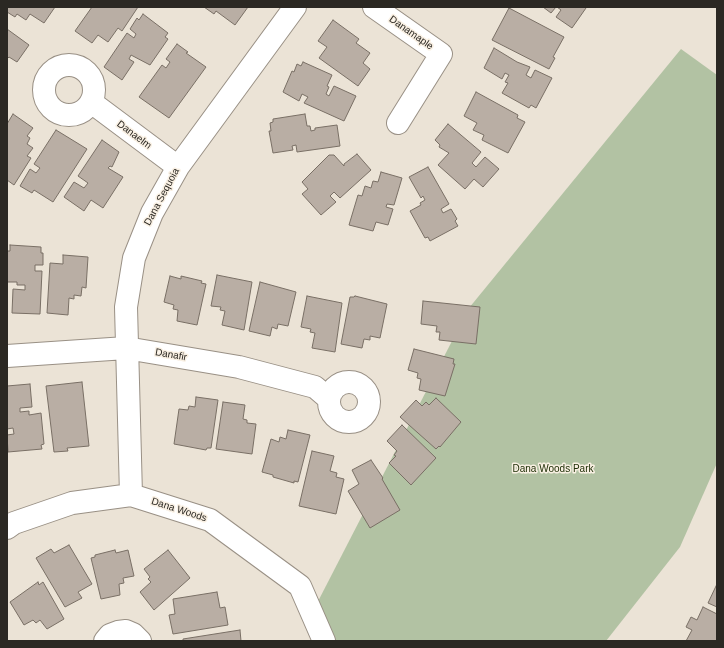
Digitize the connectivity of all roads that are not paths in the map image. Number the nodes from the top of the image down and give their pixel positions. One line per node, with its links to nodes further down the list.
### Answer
1 (295, 7): 5 (street, Dana Sequoia)
2 (374, 7): 4 (street, Danamaple)
3 (91, 102): 5 (street, Danaelm)
4 (398, 123)
5 (178, 167): 6 (street, Dana Sequoia)
6 (126, 348): 7 (street, Danafir); 8 (street, Danafir); 9 (street, Dana Sequoia)
7 (7, 356)
8 (329, 398)
9 (131, 495): 10 (street, Dana Woods); 13 (street, Dana Woods)
10 (7, 528)
11 (105, 641): 12 (street)
12 (140, 641)
13 (324, 641)

